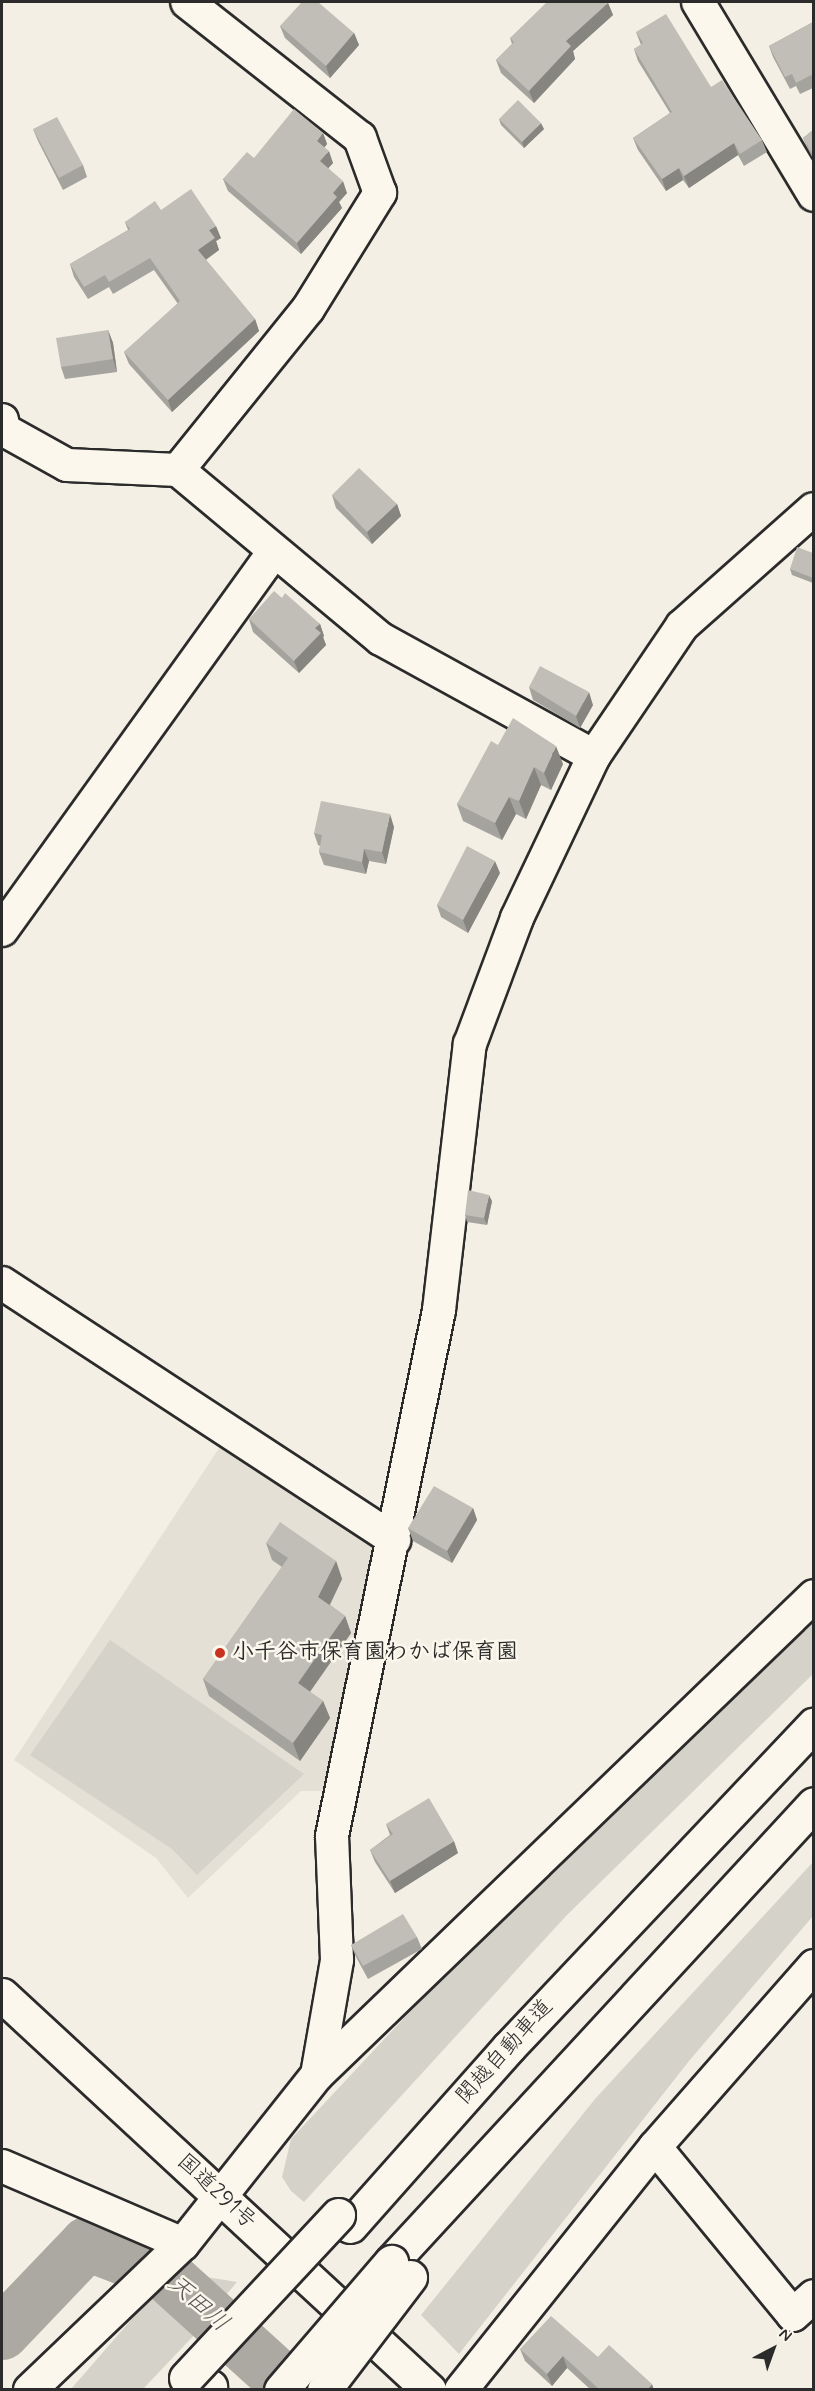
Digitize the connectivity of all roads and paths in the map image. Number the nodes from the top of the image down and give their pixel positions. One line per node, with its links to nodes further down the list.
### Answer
1 (187, 2): 5 (street)
2 (698, 2): 3 (street)
3 (813, 195)
4 (2, 420): 5 (street)
5 (178, 470): 7 (street)
6 (813, 509): 8 (street)
7 (272, 554): 8 (street); 9 (street)
8 (594, 756): 11 (street)
9 (2, 930)
10 (2, 1283): 11 (street)
11 (394, 1540): 17 (street)
12 (813, 1596): 17 (street)
13 (813, 1725): 24 (highway, 関越自動車道)
14 (813, 1804): 22 (highway)
15 (813, 1966): 18 (street)
16 (2, 1995): 20 (highway, 国道291号)
17 (317, 2075): 20 (street)
18 (655, 2147): 23 (street); 29 (street)
19 (2, 2166): 21 (street)
20 (219, 2195): 21 (street); 28 (highway, 国道291号)
21 (183, 2244): 25 (street)
22 (401, 2269): 26 (highway, bridge); 27 (highway, bridge)
23 (813, 2296)
24 (195, 2386)
25 (30, 2390)
26 (281, 2390)
27 (324, 2390)
28 (429, 2390)
29 (461, 2390)

